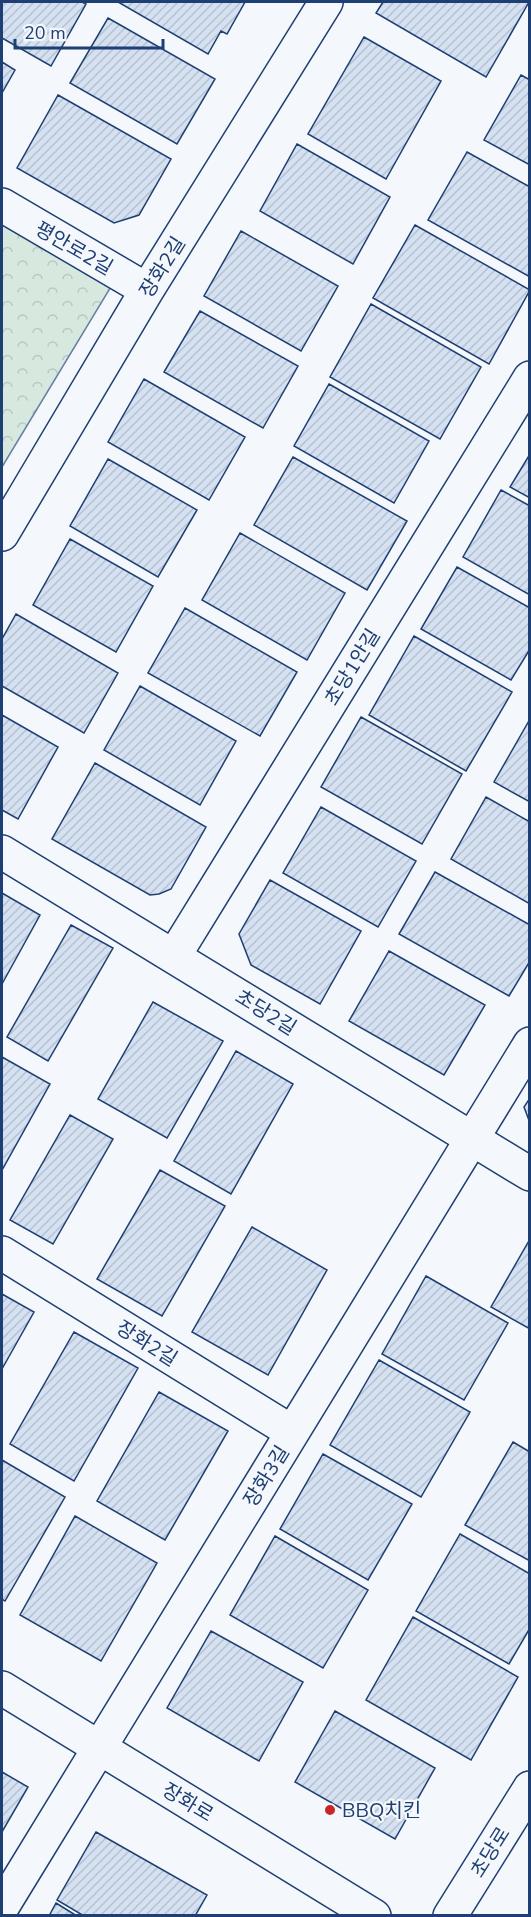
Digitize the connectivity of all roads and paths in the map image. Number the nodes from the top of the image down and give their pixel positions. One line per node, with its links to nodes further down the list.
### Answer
1 (326, 2): 3 (street, 장화2길)
2 (2, 205): 3 (street, 평안로2길)
3 (147, 290): 5 (street, 장화2길)
4 (530, 378): 7 (street, 초당1안길)
5 (2, 534)
6 (2, 852): 7 (street, 초당2길)
7 (174, 956): 9 (street, 초당2길)
8 (530, 1044): 9 (street, 장화3길)
9 (472, 1139): 10 (street, 초당2길); 12 (street, 장화3길)
10 (530, 1174)
11 (2, 1253): 12 (street, 장화2길)
12 (292, 1432): 14 (street, 장화3길)
13 (2, 1688): 14 (street, 장화로)
14 (99, 1748): 16 (street, 장화3길); 17 (street, 장화로)
15 (530, 1788): 18 (street, 초당로)
16 (2, 1907)
17 (374, 1916)
18 (450, 1916)

